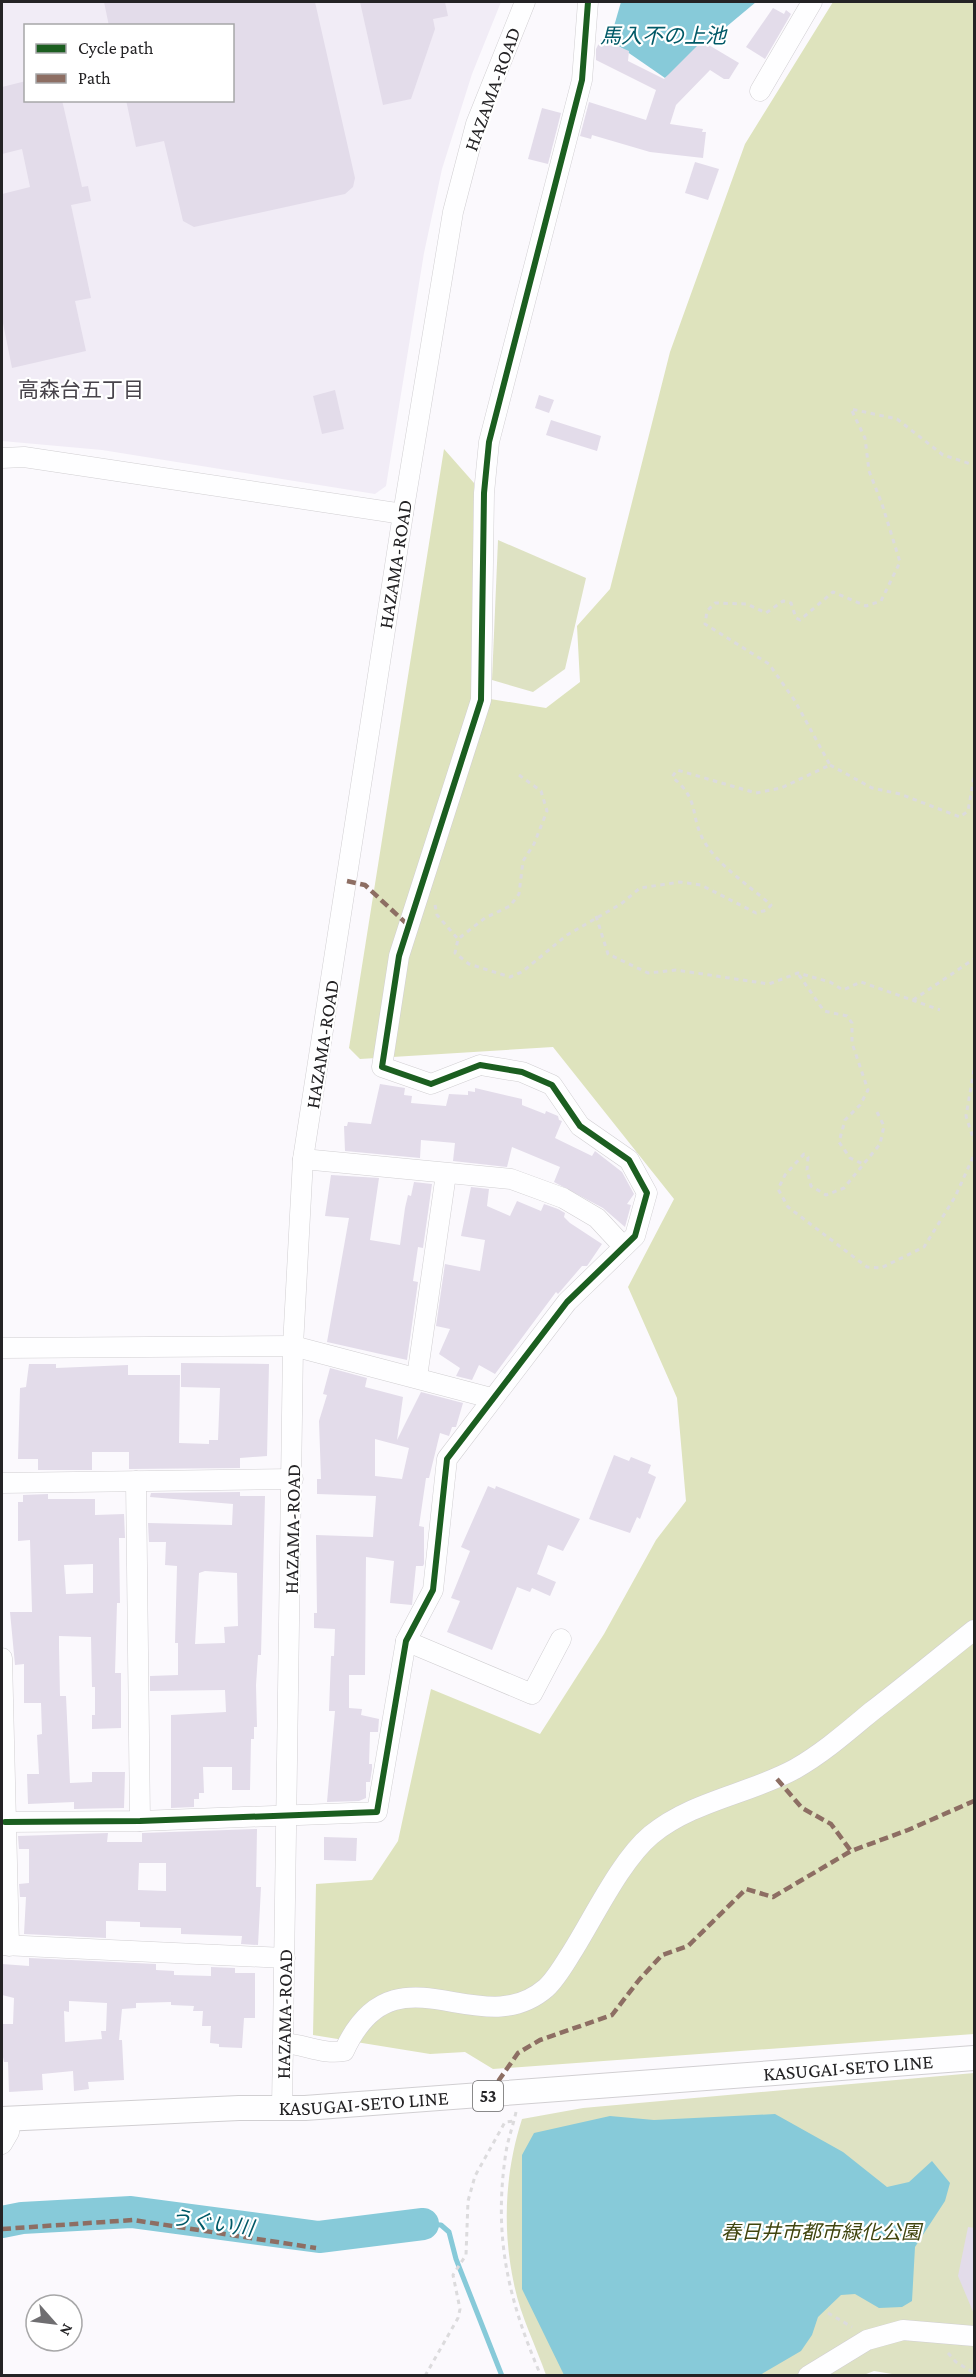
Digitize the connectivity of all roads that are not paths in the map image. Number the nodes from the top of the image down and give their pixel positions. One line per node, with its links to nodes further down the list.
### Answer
1 (525, 2): 6 (street, HAZAMA-ROAD)
2 (588, 2): 9 (street)
3 (812, 2): 4 (street)
4 (760, 91)
5 (2, 458): 6 (street)
6 (403, 514): 7 (street, HAZAMA-ROAD)
7 (303, 1159): 8 (street); 10 (street, HAZAMA-ROAD)
8 (446, 1174): 9 (street); 12 (street)
9 (622, 1246): 13 (street)
10 (293, 1347): 11 (street); 12 (street); 14 (street, HAZAMA-ROAD)
11 (2, 1348)
12 (417, 1377): 13 (street)
13 (491, 1398): 19 (street)
14 (293, 1479): 15 (street); 21 (street, HAZAMA-ROAD)
15 (136, 1481): 16 (street); 22 (street)
16 (2, 1483)
17 (975, 1630): 26 (street)
18 (561, 1639): 19 (street)
19 (406, 1641): 21 (street)
20 (2, 1658): 23 (street)
21 (287, 1815): 22 (street); 25 (street, HAZAMA-ROAD)
22 (140, 1821): 23 (street)
23 (5, 1822): 24 (street)
24 (5, 1946): 25 (street)
25 (285, 1958): 26 (street, HAZAMA-ROAD)
26 (283, 2043): 28 (street, HAZAMA-ROAD)
27 (975, 2058): 28 (main road, KASUGAI-SETO LINE / 53)
28 (282, 2108): 29 (main road, KASUGAI-SETO LINE / 53)
29 (6, 2119): 30 (street)
30 (2, 2144)
31 (975, 2336): 32 (street)
32 (808, 2376)

